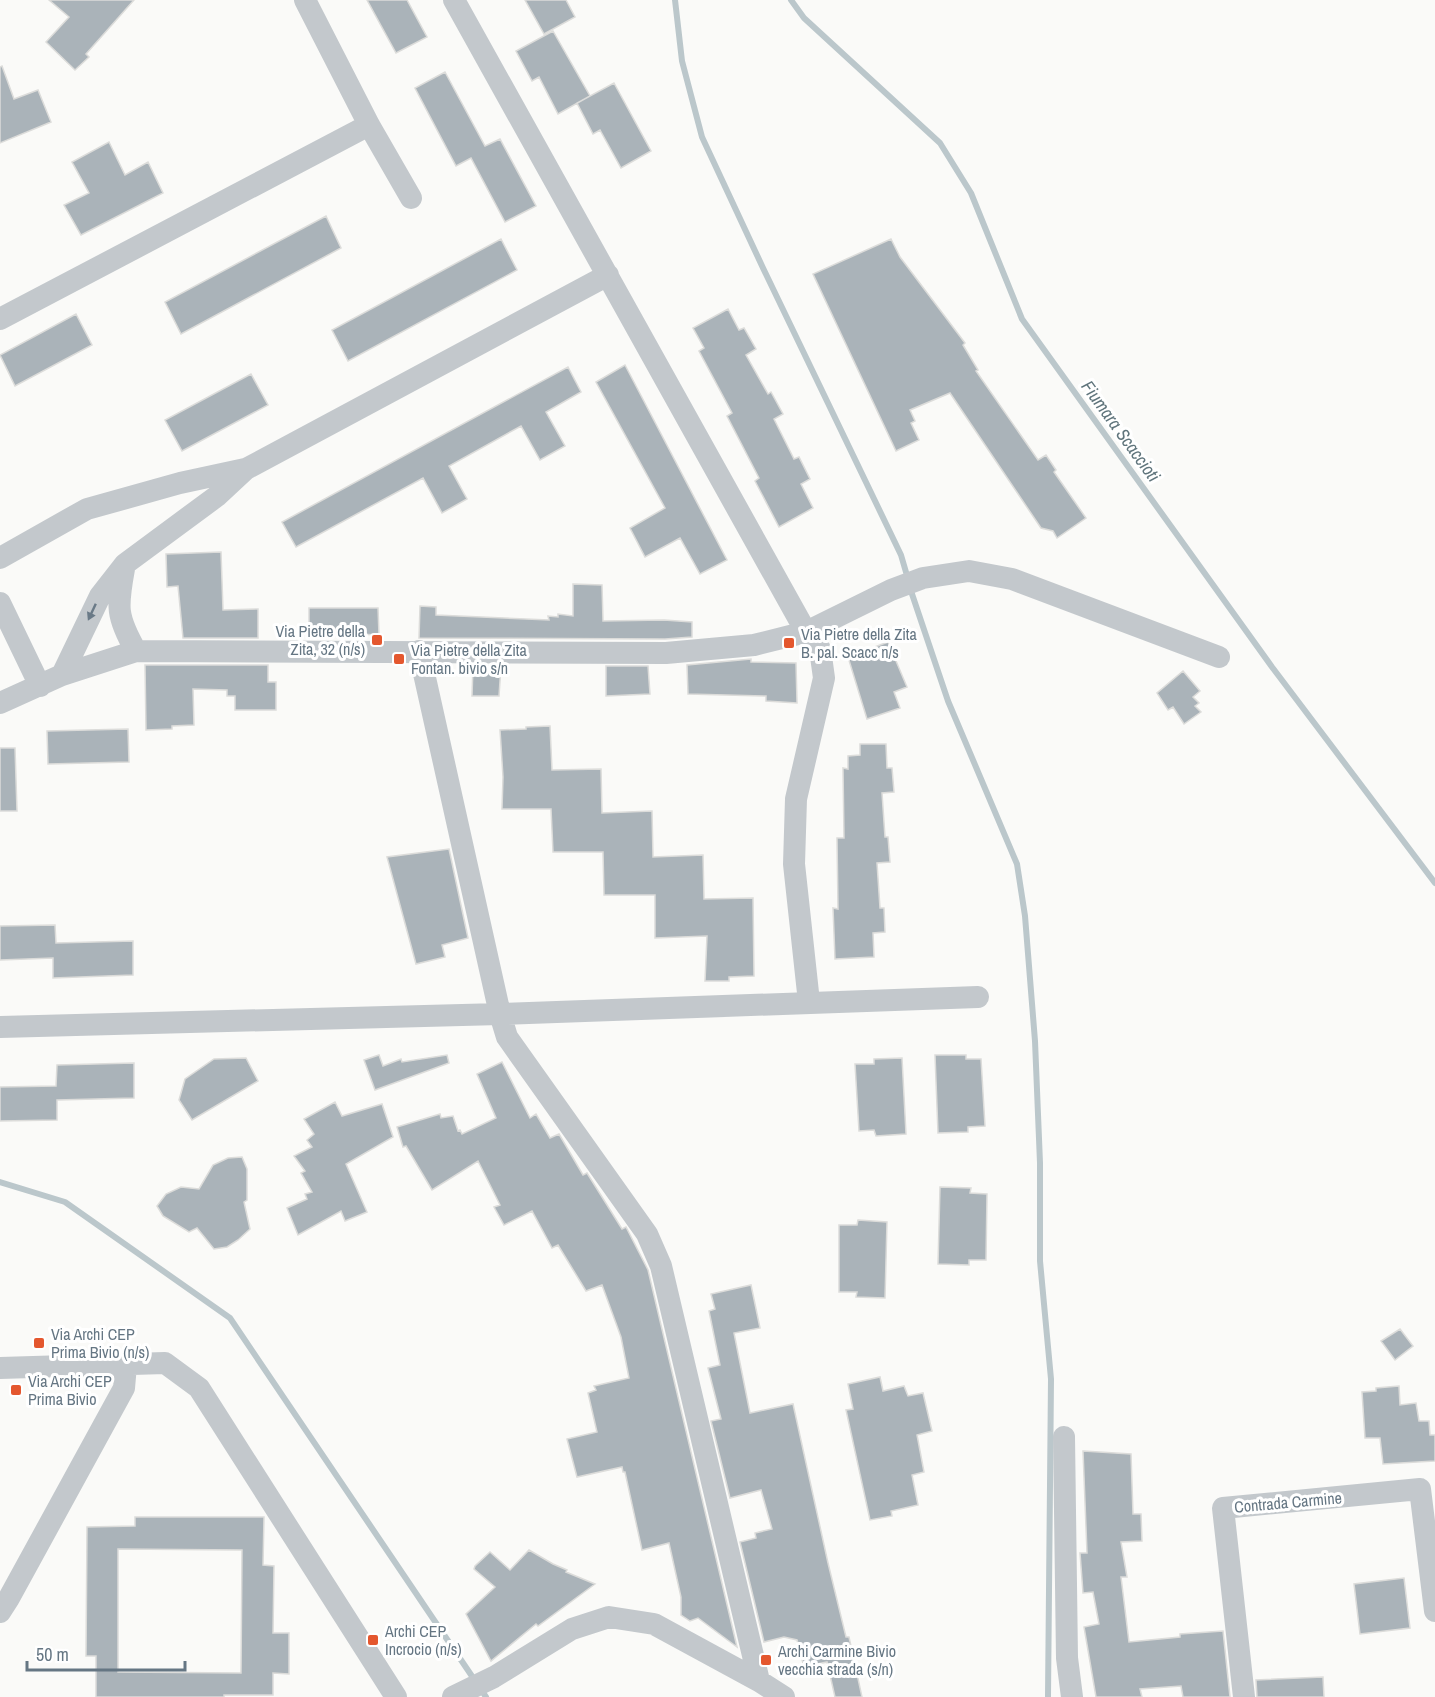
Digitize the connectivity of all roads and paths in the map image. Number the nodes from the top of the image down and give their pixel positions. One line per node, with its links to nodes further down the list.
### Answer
1 (305, 0): 3 (street)
2 (454, 0): 5 (street)
3 (369, 125): 4 (street); 6 (street)
4 (411, 198)
5 (608, 275): 7 (street); 11 (street)
6 (0, 319)
7 (246, 469): 8 (street); 9 (street)
8 (0, 558)
9 (125, 564): 12 (street); 15 (street, one-way to 15)
10 (0, 603): 16 (street)
11 (806, 632): 13 (street); 14 (street); 19 (street)
12 (136, 651): 13 (street); 15 (street)
13 (419, 651): 20 (street)
14 (1218, 657)
15 (62, 675): 16 (street)
16 (40, 686): 17 (street)
17 (0, 703)
18 (978, 997): 19 (street)
19 (809, 1002): 20 (street)
20 (500, 1014): 21 (street); 28 (street)
21 (0, 1027)
22 (126, 1365): 23 (street); 27 (street); 30 (street)
23 (0, 1368)
24 (1064, 1437): 32 (street)
25 (1428, 1488): 26 (street, Contrada Carmine); 33 (street, Contrada Carmine)
26 (1435, 1611)
27 (0, 1612)
28 (759, 1681): 29 (street); 31 (street)
29 (457, 1695)
30 (396, 1697)
31 (784, 1697)
32 (1072, 1697)
33 (1244, 1697)

